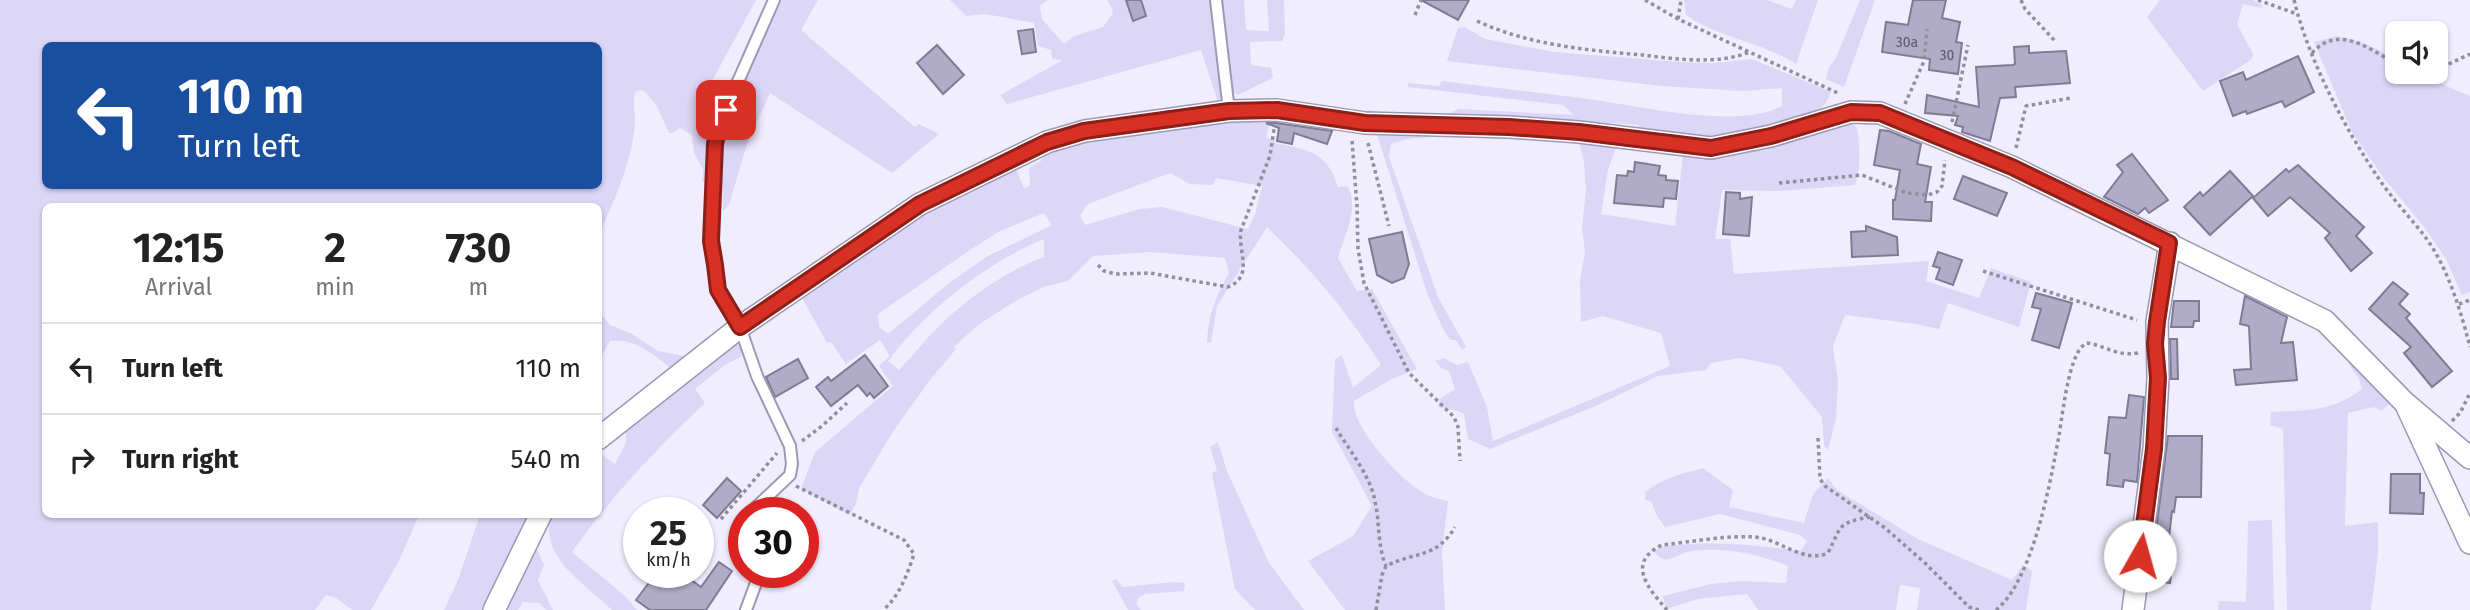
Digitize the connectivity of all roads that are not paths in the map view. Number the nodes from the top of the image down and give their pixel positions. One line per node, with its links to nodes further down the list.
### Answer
1 (774, 0): 5 (lane)
2 (1216, 0): 3 (lane)
3 (1229, 111): 4 (street); 5 (street)
4 (2169, 243): 6 (street); 15 (street)
5 (740, 327): 7 (street); 9 (lane)
6 (2404, 402): 8 (street); 11 (street)
7 (602, 436)
8 (2470, 458)
9 (767, 497)
10 (539, 518): 13 (street)
11 (2470, 543)
12 (754, 588): 14 (lane)
13 (494, 610)
14 (746, 610)
15 (2133, 610)

